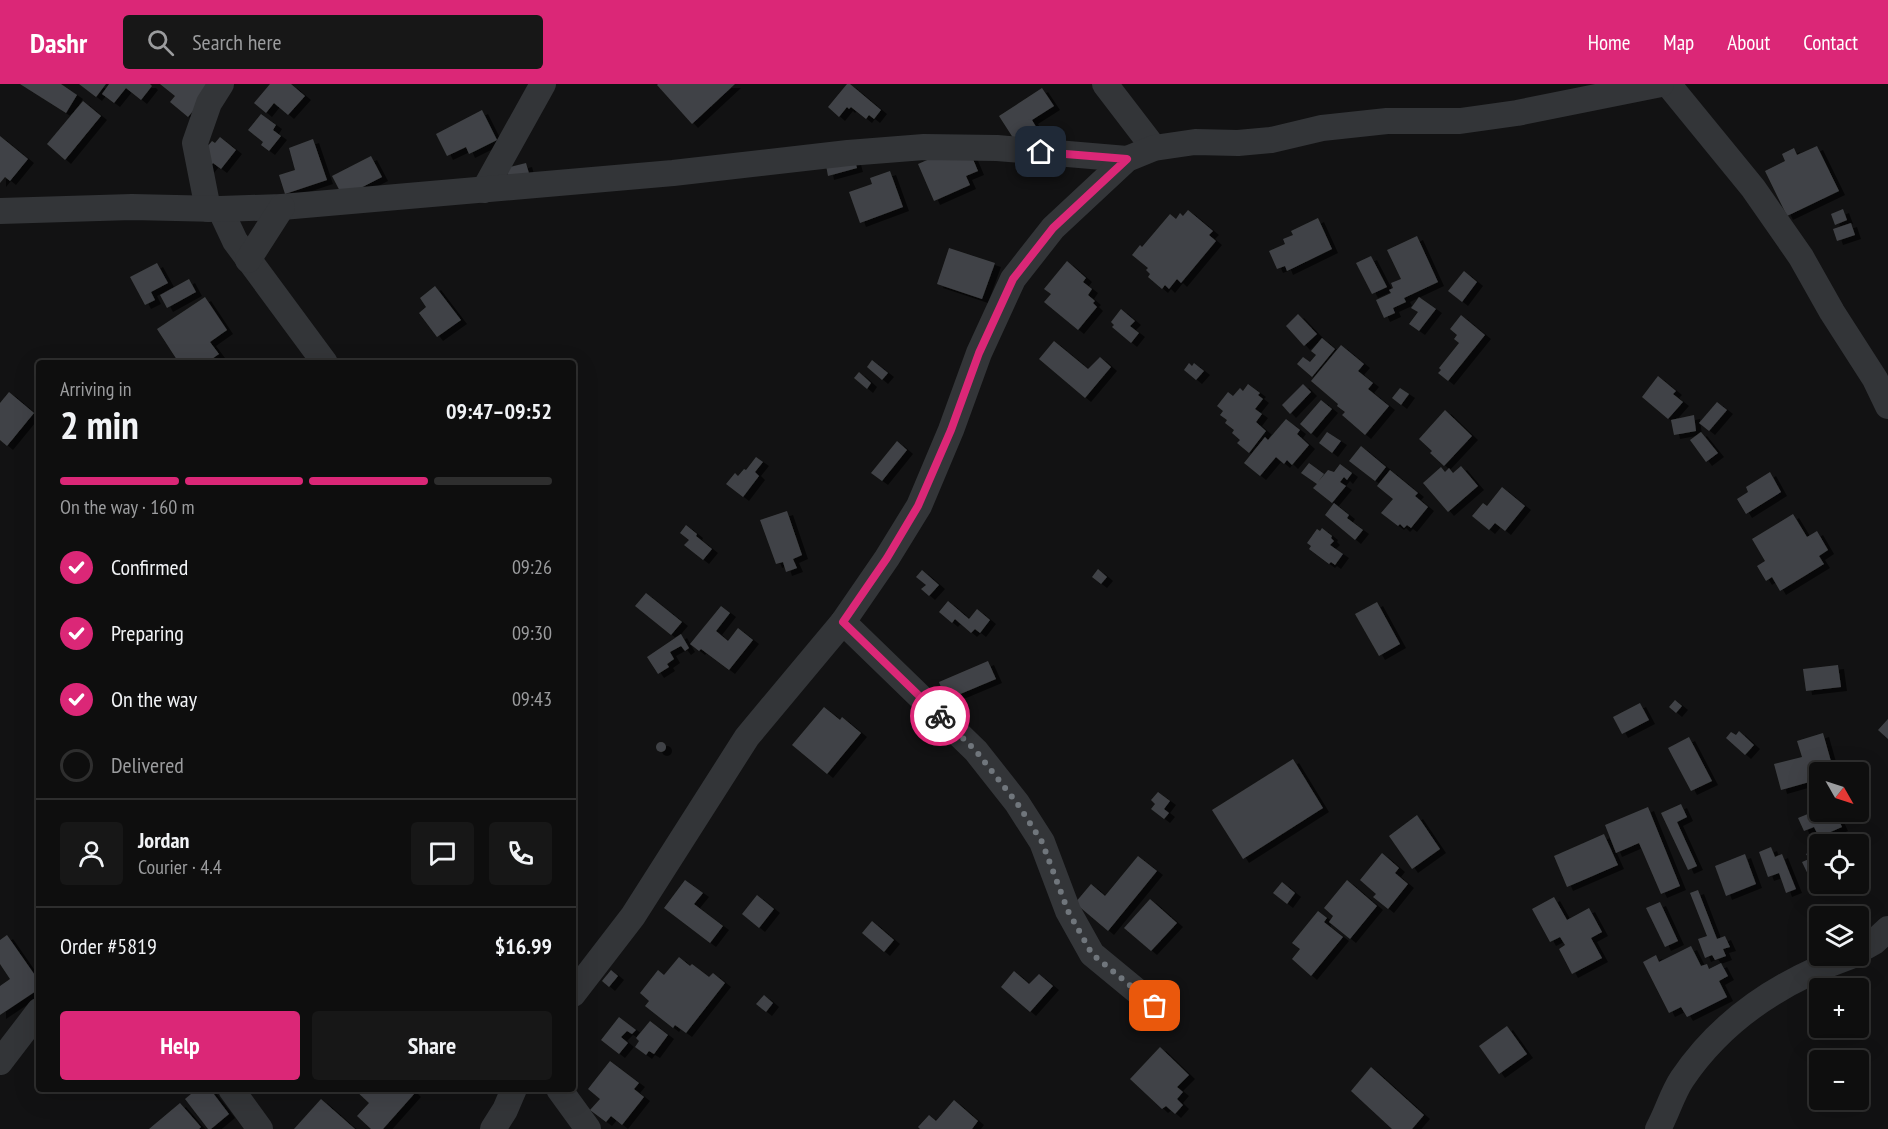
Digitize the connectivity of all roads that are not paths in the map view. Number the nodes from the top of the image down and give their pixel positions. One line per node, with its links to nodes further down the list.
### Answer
1 (221, 84): 11 (street)
2 (543, 84): 9 (street)
3 (1105, 84): 7 (street)
4 (1661, 84): 6 (street)
5 (1668, 84): 15 (street)
6 (1600, 90): 7 (street)
7 (1154, 148): 8 (street)
8 (1127, 159): 9 (street); 16 (street)
9 (484, 190): 10 (street)
10 (282, 207): 11 (street); 13 (street)
11 (214, 209): 12 (street); 13 (street)
12 (0, 212)
13 (248, 260): 14 (street)
14 (324, 360)
15 (1888, 406)
16 (843, 622): 20 (street); 21 (street)
17 (1888, 929): 18 (street)
18 (1869, 945)
19 (1822, 966): 30 (street)
20 (576, 990)
21 (1155, 1006)
22 (36, 1015): 23 (street)
23 (0, 1062)
24 (233, 1092): 27 (street)
25 (513, 1092): 28 (street)
26 (561, 1092): 29 (street)
27 (260, 1129)
28 (493, 1129)
29 (588, 1129)
30 (1659, 1129)

